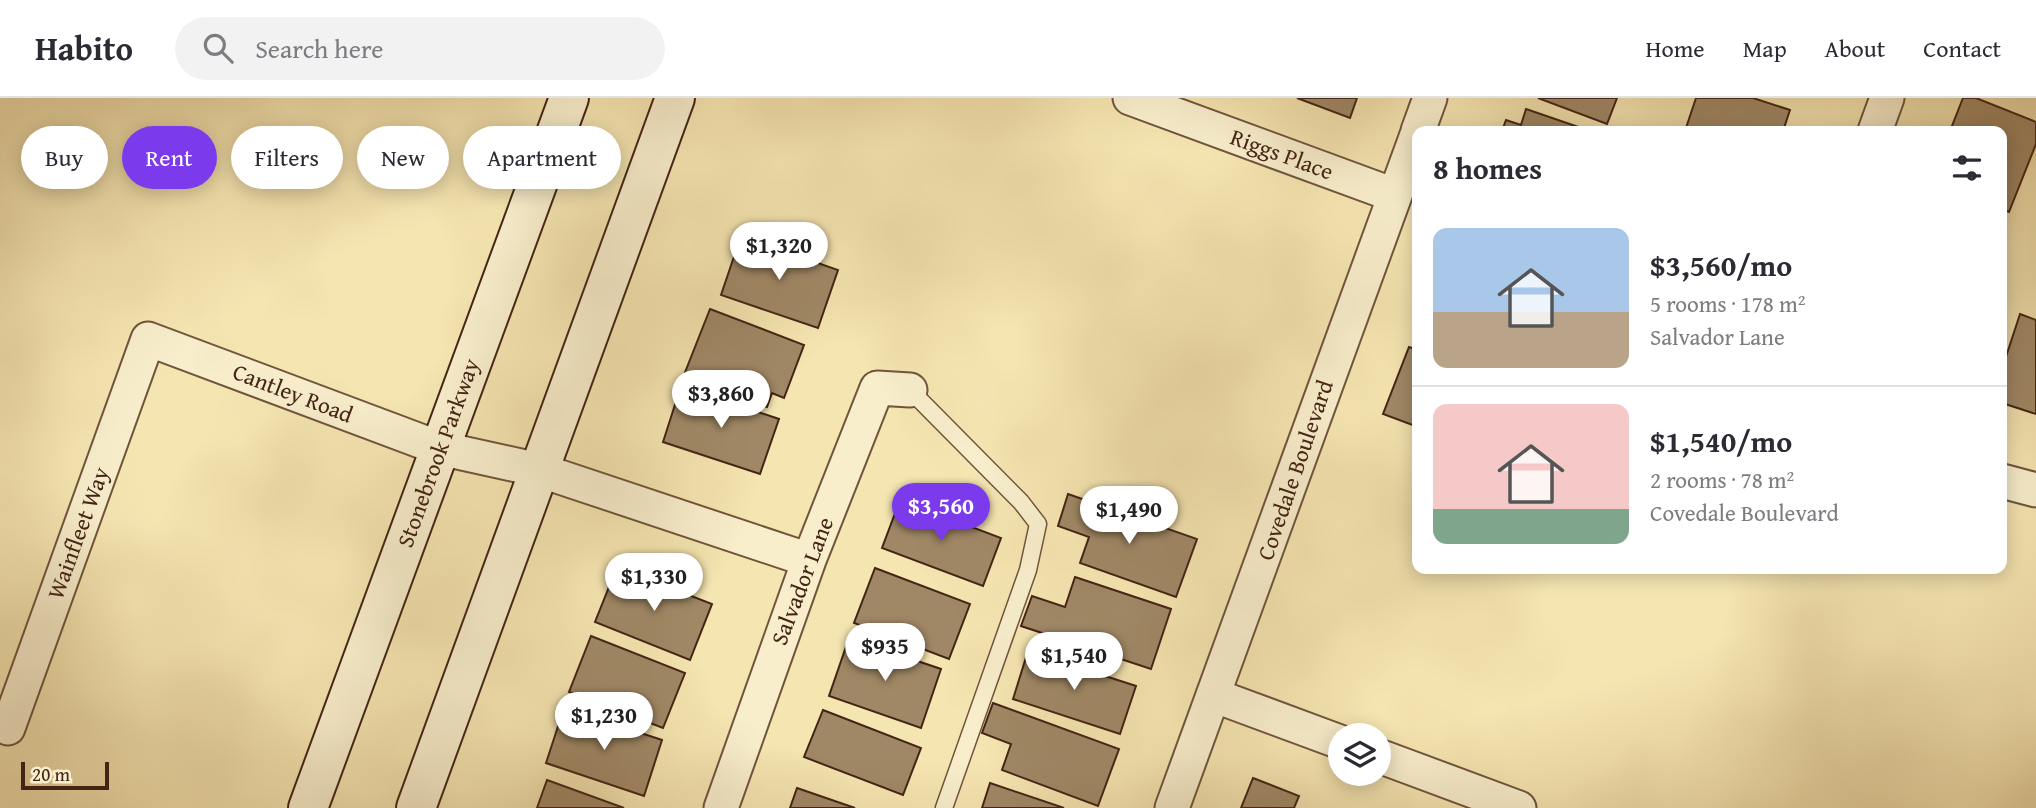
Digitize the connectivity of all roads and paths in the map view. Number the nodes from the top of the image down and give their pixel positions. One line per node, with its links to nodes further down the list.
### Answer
1 (569, 98): 12 (main road, Stonebrook Parkway)
2 (675, 98): 13 (main road)
3 (1130, 98): 9 (street, Riggs Place)
4 (1430, 98): 6 (street, Covedale Boulevard)
5 (1887, 98): 7 (street)
6 (1420, 126)
7 (1877, 126)
8 (1412, 147): 9 (street, Covedale Boulevard)
9 (1394, 195): 17 (street, Covedale Boulevard)
10 (148, 338): 12 (street, Cantley Road); 18 (street, Wainfleet Way)
11 (909, 390): 16 (street, Salvador Lane); 24 (lane)
12 (439, 448): 13 (street, Cantley Road); 21 (main road, Stonebrook Parkway)
13 (539, 470): 16 (street, Cantley Road); 22 (main road)
14 (2007, 482): 15 (street)
15 (2036, 489)
16 (809, 560): 23 (street, Salvador Lane)
17 (1213, 695): 19 (street); 25 (street, Covedale Boulevard)
18 (4, 726)
19 (1328, 738)
20 (1391, 761): 26 (street)
21 (308, 808)
22 (416, 808)
23 (721, 808)
24 (944, 808)
25 (1172, 808)
26 (1519, 808)

